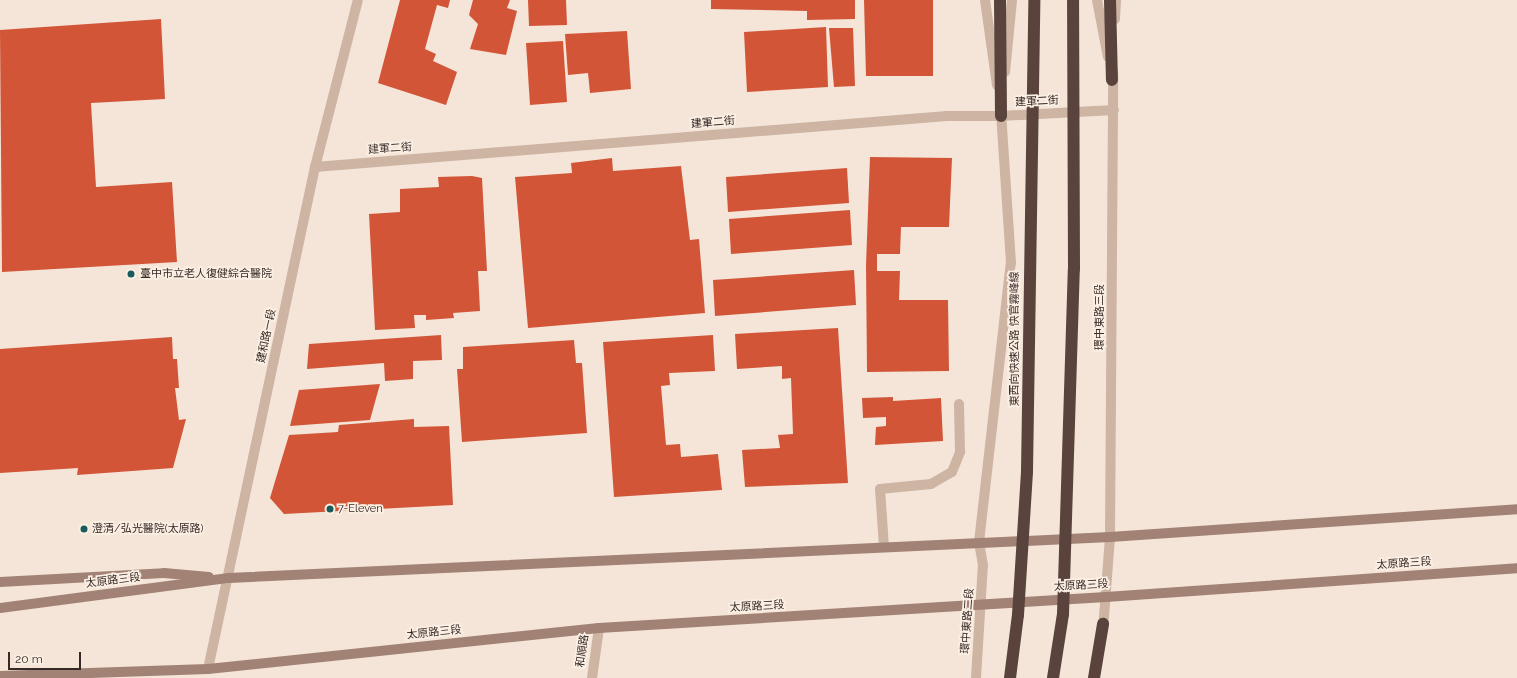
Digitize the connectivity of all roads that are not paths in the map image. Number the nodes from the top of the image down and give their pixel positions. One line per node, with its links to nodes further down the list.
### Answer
1 (358, 0): 13 (street, 建和路一段)
2 (985, 0): 12 (street)
3 (1000, 0): 12 (highway)
4 (1012, 0): 12 (street)
5 (1034, 0): 32 (highway, 東西向快速公路 快官霧峰線, bridge)
6 (1073, 0): 33 (highway, bridge)
7 (1097, 0): 10 (street, 環中東路三段)
8 (1110, 0): 10 (highway)
9 (1116, 0): 10 (street, 環中東路三段)
10 (1112, 80): 11 (street, 環中東路三段)
11 (1114, 110): 12 (street, 建軍二街); 16 (street, 環中東路三段)
12 (1001, 116): 13 (street, 建軍二街); 17 (street)
13 (315, 167): 20 (street, 建和路一段)
14 (959, 404): 18 (street)
15 (1517, 509): 16 (main road, 太原路三段)
16 (1110, 538): 17 (main road, 太原路三段); 22 (street, 環中東路三段)
17 (979, 542): 18 (main road, 太原路三段); 23 (street, 環中東路二段)
18 (884, 547): 20 (main road, 太原路三段)
19 (1517, 568): 22 (main road, 太原路三段)
20 (229, 578): 21 (main road, 太原路三段); 24 (main road, 太原路三段); 27 (street, 建和路一段)
21 (0, 582)
22 (1106, 597): 23 (main road, 太原路三段); 25 (street)
23 (981, 604): 26 (main road, 太原路三段); 31 (street, 環中東路二段)
24 (0, 608)
25 (1103, 624): 34 (highway); 35 (street)
26 (599, 628): 27 (main road, 太原路三段); 30 (street, 和順路)
27 (208, 673): 29 (main road, 太原路三段)
28 (0, 676): 29 (main road, 太原路三段)
29 (78, 676)
30 (592, 678)
31 (976, 678)
32 (1010, 678)
33 (1053, 678)
34 (1094, 678)
35 (1098, 678)

